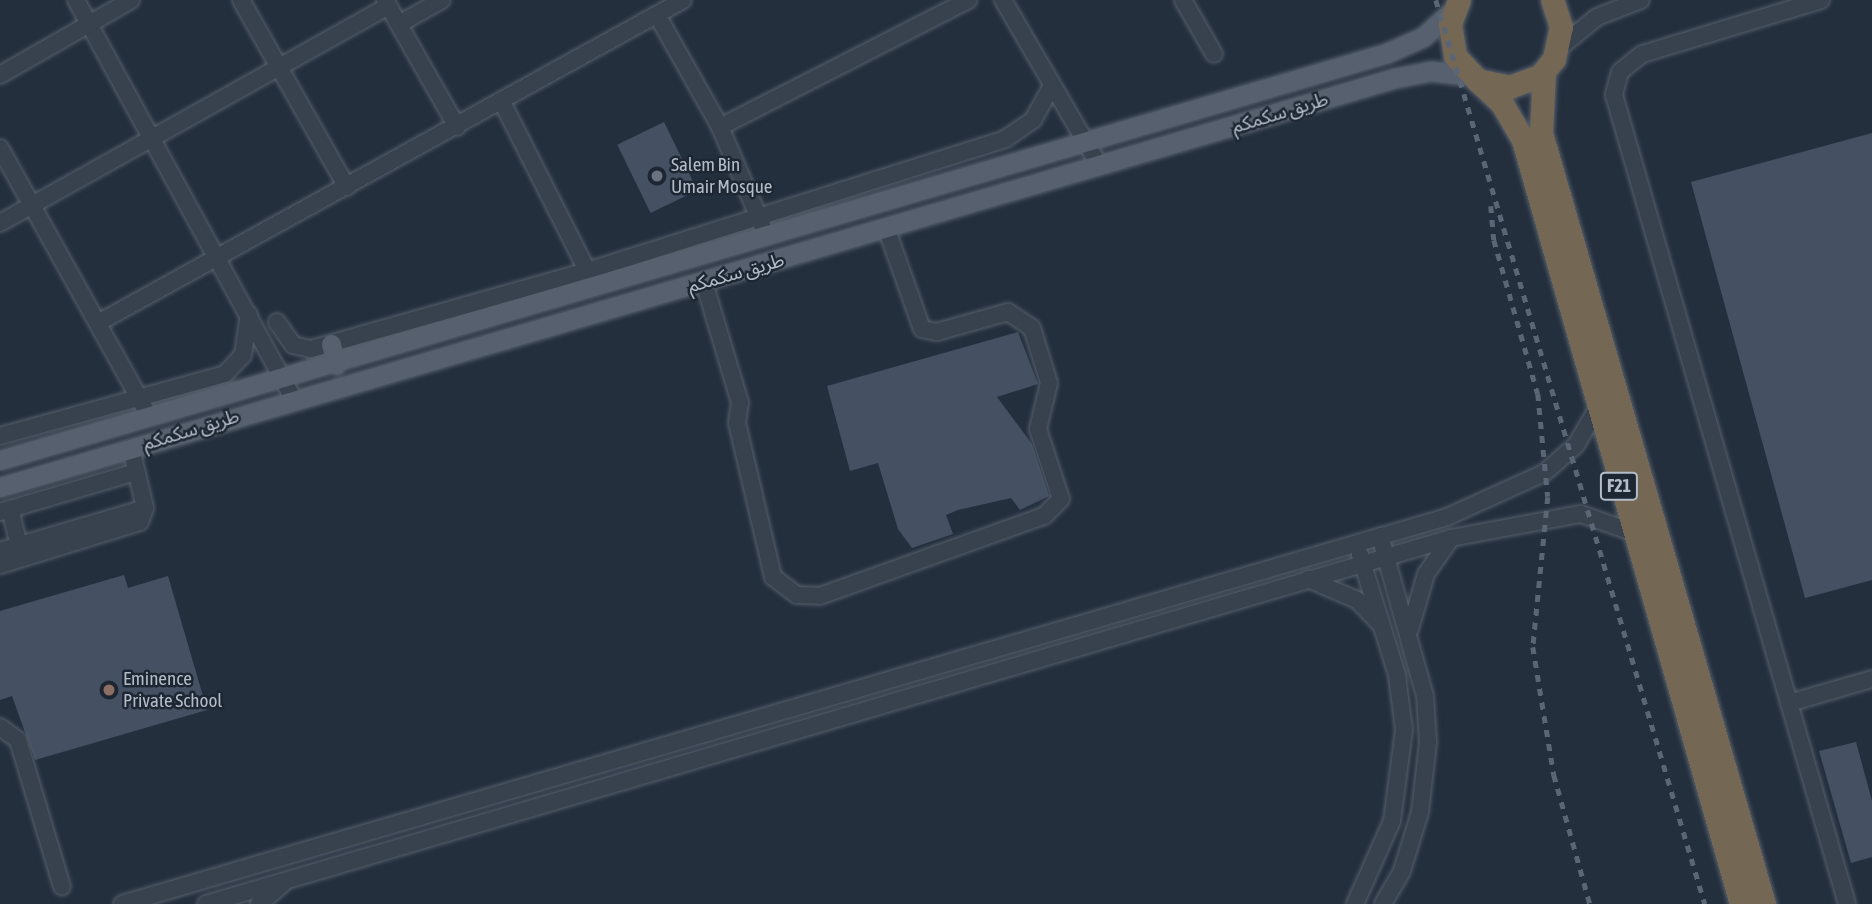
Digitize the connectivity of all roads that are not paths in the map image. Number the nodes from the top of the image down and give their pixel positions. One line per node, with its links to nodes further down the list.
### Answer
1 (76, 0): 15 (street)
2 (131, 0): 15 (street)
3 (241, 0): 19 (street)
4 (442, 0): 16 (street)
5 (683, 0): 14 (street)
6 (968, 0): 26 (street)
7 (1003, 0): 23 (street)
8 (1183, 0): 18 (street)
9 (1552, 0): 17 (highway)
10 (1641, 0): 17 (street)
11 (1821, 0): 70 (street)
12 (387, 3): 16 (street); 19 (street)
13 (1456, 3): 22 (highway); 28 (main road, طريق سكمكم)
14 (656, 15): 24 (street); 26 (street)
15 (89, 24): 21 (street); 27 (street)
16 (399, 24): 25 (street)
17 (1558, 49): 20 (highway)
18 (1214, 54)
19 (279, 67): 27 (street); 31 (street)
20 (1544, 72): 22 (highway); 82 (highway, F21)
21 (0, 75)
22 (1475, 78): 30 (main road, طريق سكمكم); 49 (highway, F21)
23 (1052, 86): 28 (street); 33 (street)
24 (502, 102): 25 (street); 38 (street)
25 (457, 127): 31 (street)
26 (720, 127): 33 (street)
27 (153, 137): 32 (street); 37 (street)
28 (1085, 141): 30 (street); 36 (main road, طريق سكمكم)
29 (0, 148): 32 (street)
30 (1099, 165): 35 (main road, طريق سكمكم)
31 (346, 187): 37 (street)
32 (32, 205): 34 (street); 43 (street)
33 (759, 218): 36 (street); 38 (street)
34 (0, 223)
35 (887, 230): 39 (main road, طريق سكمكم); 39 (street)
36 (767, 238): 40 (main road, طريق سكمكم)
37 (219, 258): 41 (street); 43 (street)
38 (587, 271): 40 (street); 44 (street)
39 (704, 282): 48 (main road, طريق سكمكم)
40 (596, 289): 45 (main road, طريق سكمكم)
41 (249, 314): 46 (street); 47 (street)
42 (276, 322): 44 (street)
43 (98, 323): 47 (street)
44 (331, 344): 45 (main road)
45 (336, 364): 46 (main road, طريق سكمكم)
46 (283, 380): 48 (street); 50 (main road, طريق سكمكم)
47 (139, 398): 50 (street); 51 (street)
48 (294, 400): 52 (main road, طريق سكمكم)
49 (1597, 409): 58 (highway, F21); 59 (street)
50 (150, 417): 53 (main road, طريق سكمكم)
51 (0, 436)
52 (131, 448): 54 (street); 55 (main road, طريق سكمكم)
53 (0, 460)
54 (136, 472): 56 (street); 57 (street)
55 (0, 487)
56 (145, 508): 62 (street); 63 (street)
57 (5, 510): 62 (street)
58 (1632, 532): 60 (street); 81 (highway, F21)
59 (1380, 536): 61 (street); 64 (street)
60 (1451, 538): 64 (street); 68 (street)
61 (1356, 543): 65 (street); 75 (street)
62 (19, 545): 63 (street)
63 (0, 553)
64 (1388, 558): 65 (street); 68 (street)
65 (1364, 564): 66 (street); 67 (street)
66 (1308, 579): 67 (street); 73 (street)
67 (1387, 635): 78 (street)
68 (1409, 635): 72 (street)
69 (1872, 679): 70 (street)
70 (1788, 703): 83 (street)
71 (0, 727): 74 (street)
72 (1402, 871): 79 (street); 80 (street)
73 (295, 878): 76 (street); 77 (street)
74 (62, 887)
75 (122, 904)
76 (206, 904)
77 (259, 904)
78 (1355, 904)
79 (1383, 904)
80 (1396, 904)
81 (1741, 904)
82 (1764, 904)
83 (1847, 904)

